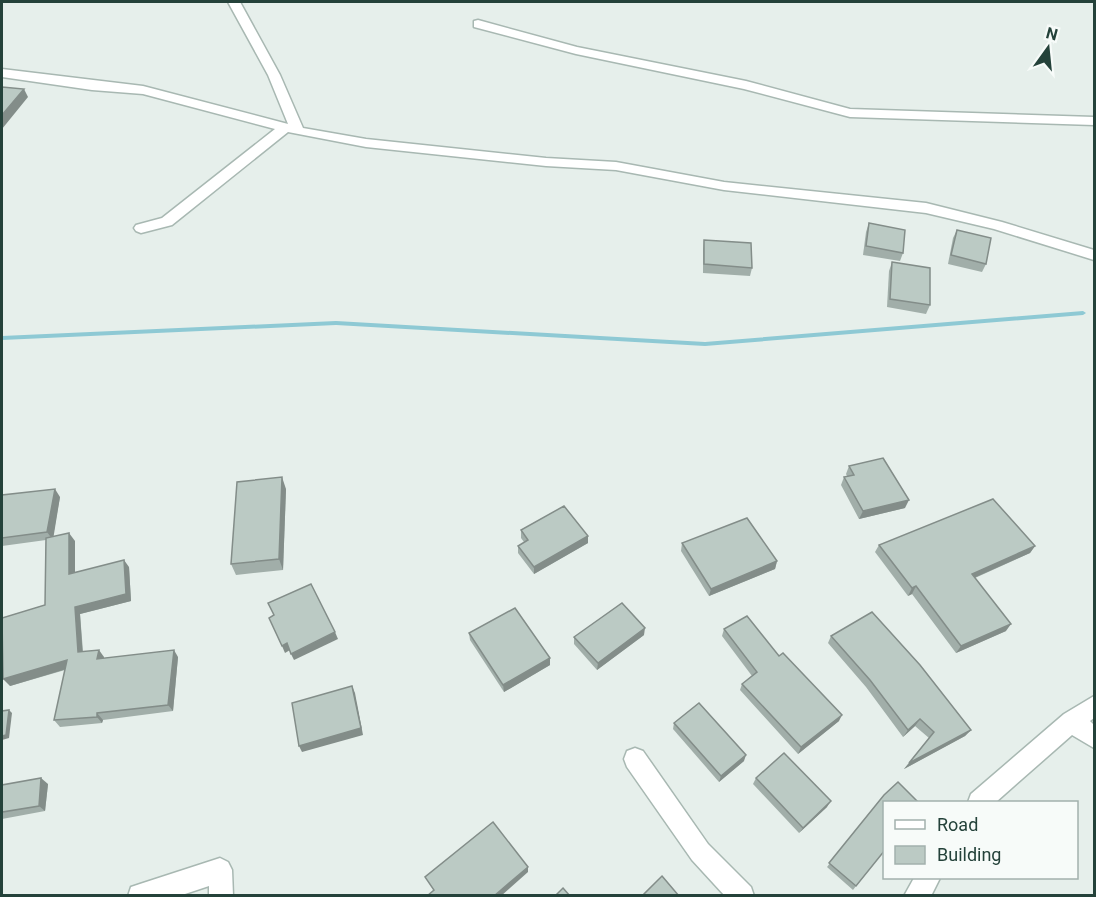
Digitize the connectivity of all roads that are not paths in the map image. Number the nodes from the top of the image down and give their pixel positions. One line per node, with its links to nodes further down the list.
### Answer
1 (234, 2): 5 (street)
2 (478, 24): 4 (street)
3 (2, 72): 5 (street)
4 (1095, 121)
5 (292, 129): 6 (street); 7 (street)
6 (141, 228)
7 (1095, 255)
8 (1095, 706): 9 (street)
9 (1072, 721): 10 (street); 12 (street)
10 (1095, 738)
11 (635, 759): 15 (street)
12 (980, 801)
13 (140, 896): 14 (street)
14 (221, 896)
15 (742, 896)

